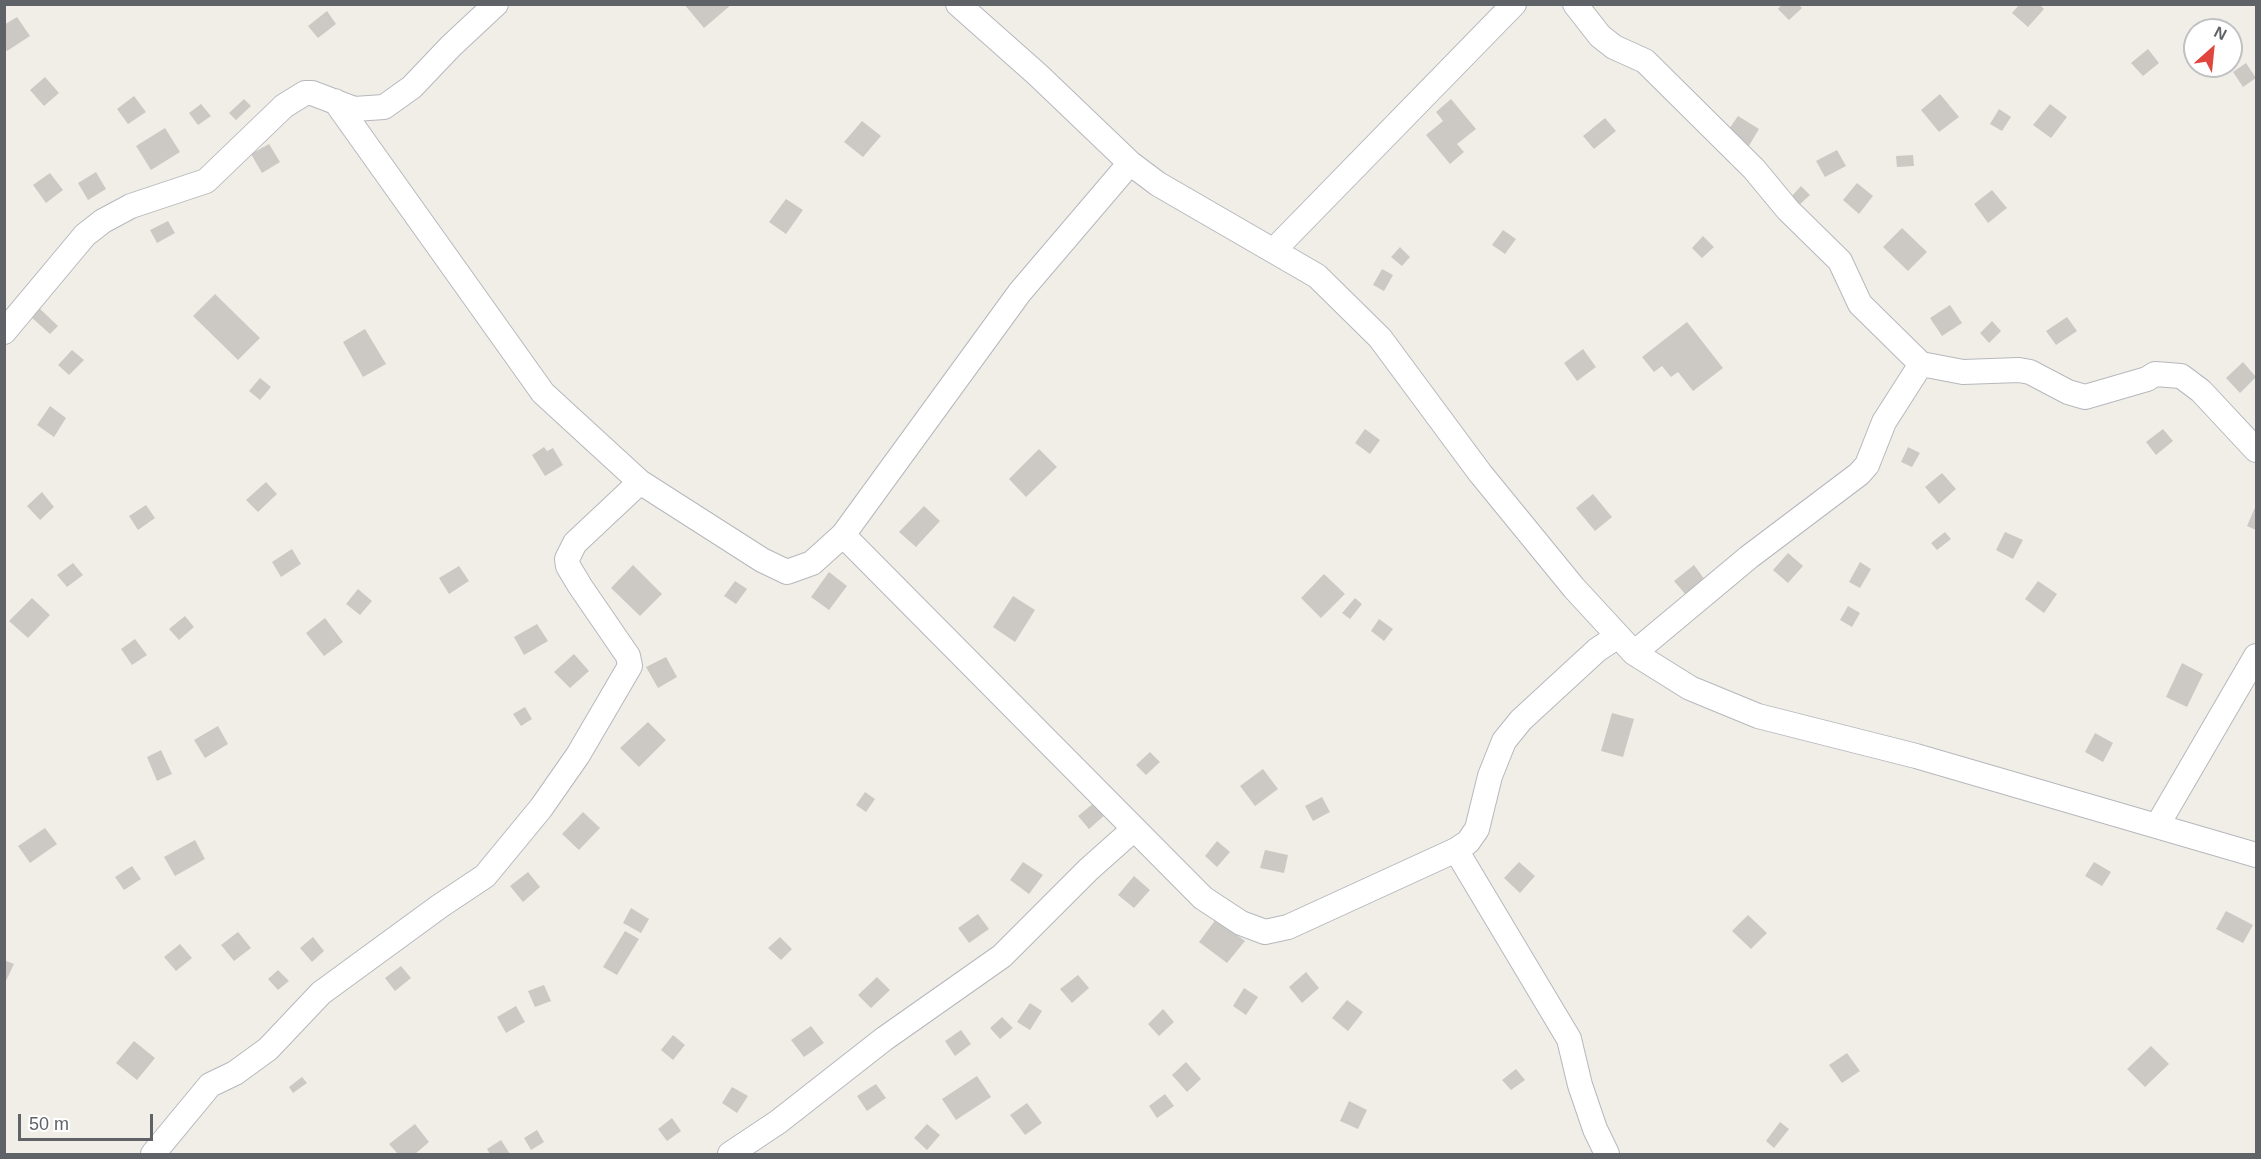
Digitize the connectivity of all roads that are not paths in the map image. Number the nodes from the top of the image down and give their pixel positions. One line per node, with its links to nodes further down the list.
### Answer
1 (496, 4): 5 (street)
2 (958, 4): 6 (street)
3 (1514, 4): 7 (street)
4 (1575, 4): 9 (street)
5 (335, 101): 8 (street); 11 (street)
6 (1130, 162): 7 (street); 12 (street)
7 (1274, 250): 13 (street)
8 (4, 332)
9 (1921, 364): 10 (street); 13 (street)
10 (2256, 450)
11 (640, 482): 12 (street); 19 (street)
12 (843, 535): 16 (street)
13 (1626, 644): 15 (street); 17 (street)
14 (2256, 656): 15 (street)
15 (2157, 826): 18 (street)
16 (1134, 829): 17 (street); 20 (street)
17 (1456, 850): 21 (street)
18 (2256, 855)
19 (153, 1155)
20 (730, 1155)
21 (1607, 1155)

